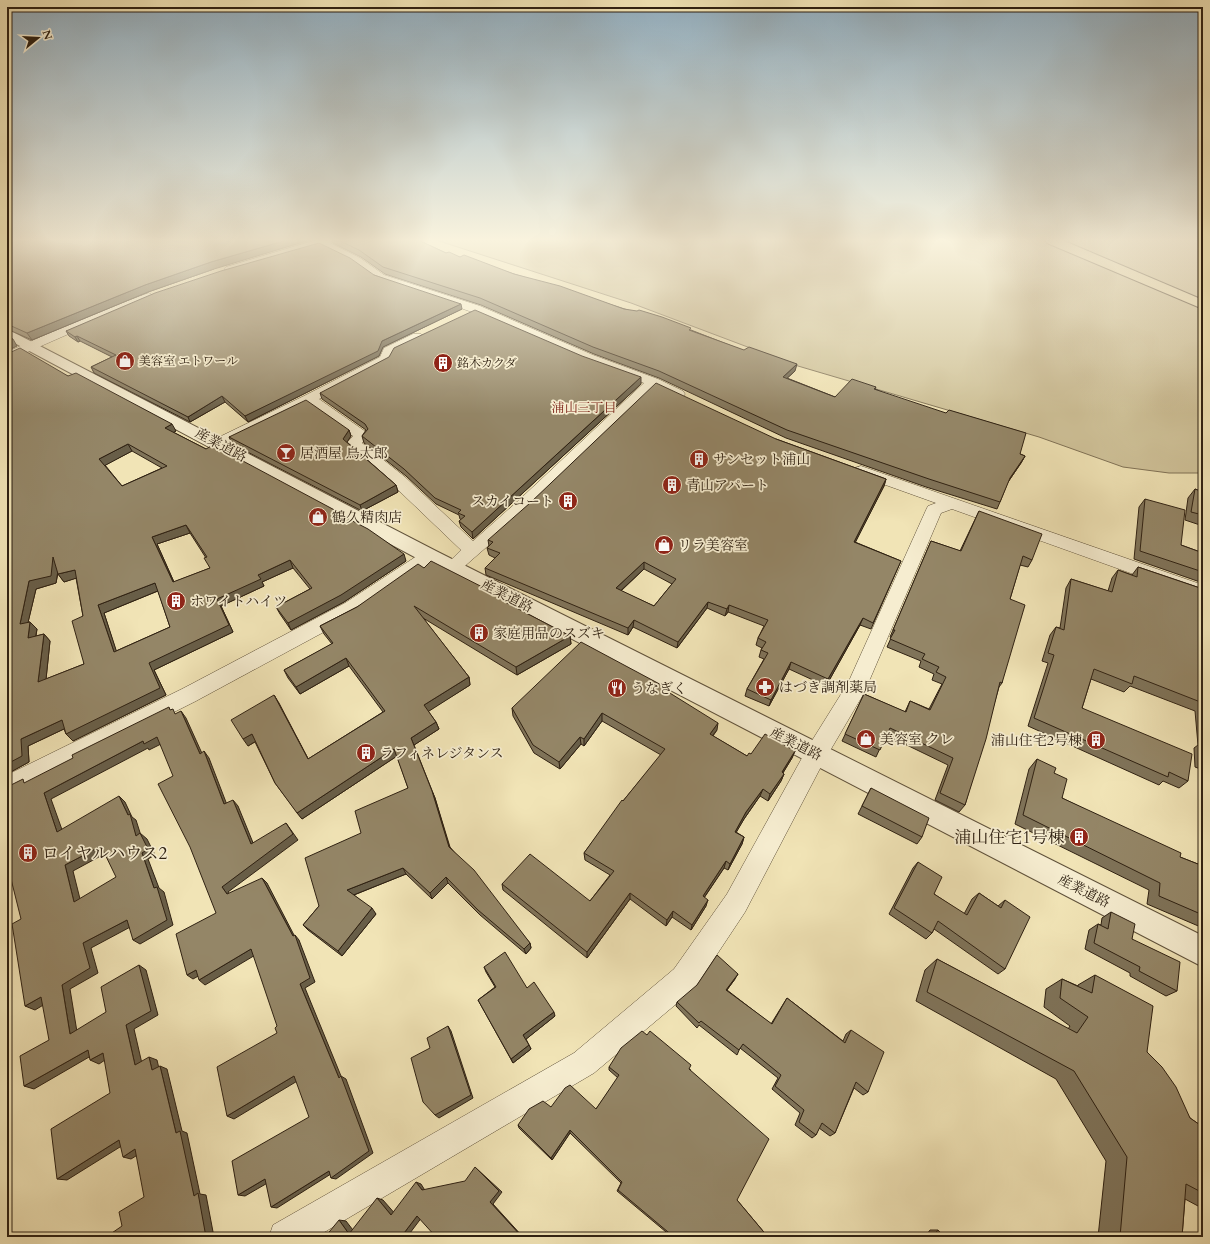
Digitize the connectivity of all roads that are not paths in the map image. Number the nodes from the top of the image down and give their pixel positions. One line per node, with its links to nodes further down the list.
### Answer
1 (146, 298): 9 (street)
2 (443, 298): 5 (street)
3 (1187, 298): 4 (highway)
4 (1203, 305)
5 (476, 309): 6 (street); 11 (street)
6 (456, 319)
7 (429, 332): 13 (street)
8 (7, 333): 9 (street, 産業道路)
9 (33, 346): 10 (street); 14 (street, 産業道路)
10 (7, 357)
11 (653, 382): 12 (street); 17 (street)
12 (688, 398)
13 (309, 399): 14 (street); 17 (street)
14 (218, 443): 18 (street, 産業道路)
15 (847, 466): 16 (street)
16 (951, 503): 20 (street); 21 (street)
17 (472, 550): 19 (street)
18 (429, 556): 19 (street, 産業道路); 22 (street)
19 (452, 568): 21 (street, 産業道路)
20 (1203, 592)
21 (816, 754): 23 (street, 産業道路); 24 (street)
22 (7, 786)
23 (1203, 952)
24 (285, 1237)

